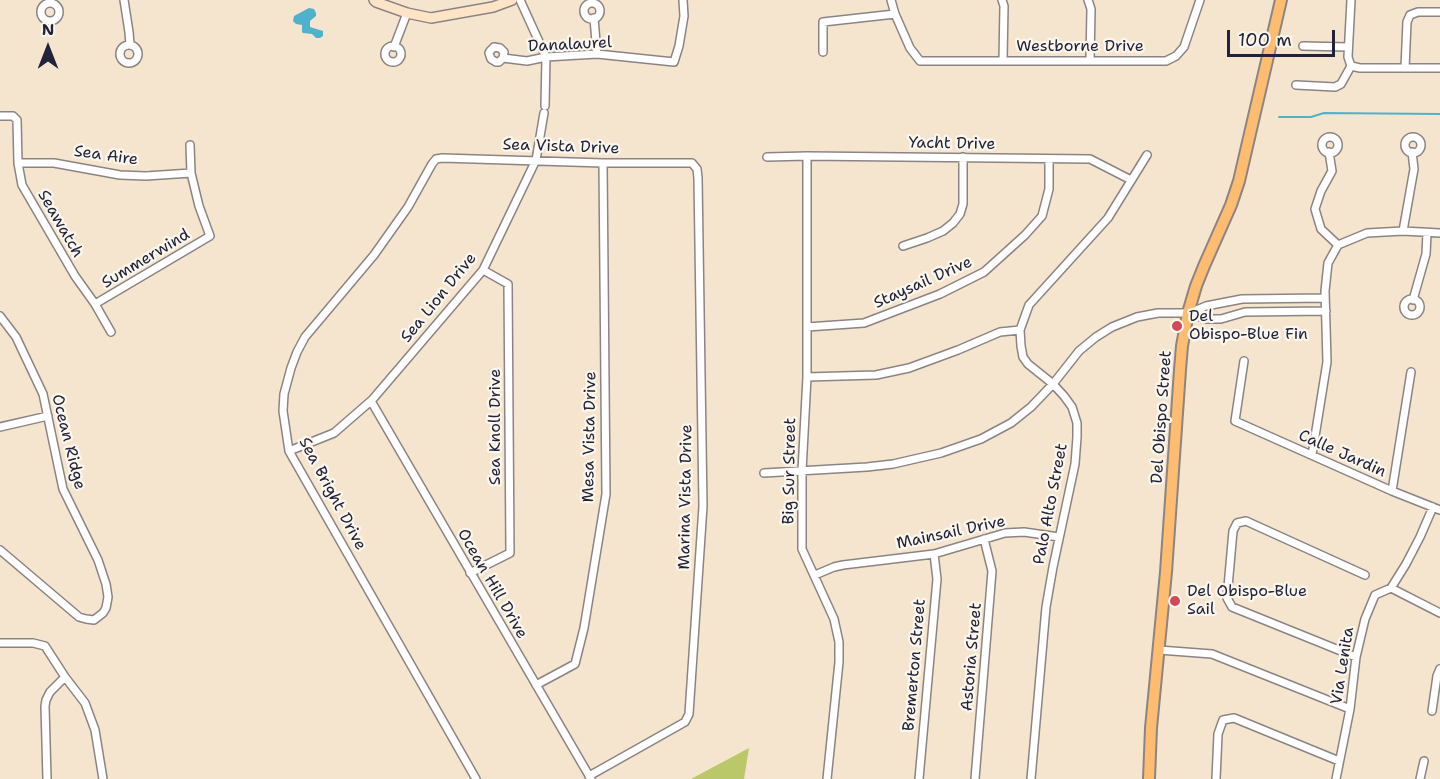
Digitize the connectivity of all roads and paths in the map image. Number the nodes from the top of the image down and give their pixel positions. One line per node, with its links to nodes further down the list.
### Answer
1 (124, 0): 16 (street)
2 (374, 0): 13 (street)
3 (512, 0): 13 (street)
4 (520, 0): 22 (street, Sea Lion Drive)
5 (683, 0): 21 (street, Danalaurel)
6 (891, 0): 14 (street)
7 (1002, 0): 24 (street)
8 (1088, 0): 25 (street)
9 (1200, 0): 25 (street, Westborne Drive)
10 (1281, 0): 56 (main road, Del Obispo Street)
11 (1351, 0): 19 (street)
12 (1440, 12): 27 (street)
13 (407, 14): 17 (street)
14 (895, 14): 20 (street); 24 (street, Westborne Drive)
15 (594, 18): 21 (street)
16 (130, 45)
17 (394, 46)
18 (1303, 46): 19 (street)
19 (1348, 47): 26 (street)
20 (823, 52)
21 (597, 54): 22 (street, Danalaurel)
22 (546, 57): 23 (street, Danalaurel); 39 (street, Sea Lion Drive)
23 (503, 58)
24 (1002, 60): 25 (street, Westborne Drive)
25 (1090, 61)
26 (1351, 66): 27 (street); 29 (street)
27 (1405, 68): 28 (street)
28 (1440, 68)
29 (1296, 85)
30 (0, 116): 40 (street, Seawatch)
31 (190, 145): 44 (street)
32 (1329, 153): 49 (street)
33 (1412, 153): 46 (street)
34 (1148, 155): 45 (street)
35 (807, 156): 36 (street, Yacht Drive); 37 (street, Yacht Drive); 58 (street, Big Sur Street)
36 (767, 157)
37 (963, 157): 38 (street, Yacht Drive); 50 (street)
38 (1049, 159): 45 (street, Yacht Drive); 58 (street, Staysail Drive)
39 (536, 160): 41 (street, Sea Vista Drive); 43 (street, Sea Vista Drive); 51 (street, Sea Lion Drive)
40 (18, 163): 44 (street, Sea Aire); 54 (street, Seawatch)
41 (603, 163): 42 (street, Sea Vista Drive); 88 (street, Mesa Vista Drive)
42 (692, 163): 93 (street, Marina Vista Drive)
43 (432, 164): 68 (street, Sea Bright Drive)
44 (191, 173): 54 (street, Summerwind)
45 (1131, 180): 59 (street)
46 (1403, 231): 47 (street); 49 (street)
47 (1427, 233): 48 (street); 53 (street)
48 (1440, 233)
49 (1338, 245): 52 (street)
50 (903, 246)
51 (483, 270): 65 (street, Sea Lion Drive); 78 (street, Sea Knoll Drive)
52 (1325, 298): 55 (street); 56 (street)
53 (1413, 300)
54 (95, 304): 60 (street, Seawatch)
55 (1326, 311): 56 (street); 69 (street)
56 (1188, 313): 64 (street); 84 (main road, Del Obispo Street)
57 (0, 316): 66 (street, Ocean Ridge)
58 (807, 327): 63 (street, Big Sur Street)
59 (1020, 330): 63 (street); 64 (street, Palo Alto Street)
60 (111, 332)
61 (1244, 361): 69 (street, Calle Jardin)
62 (1411, 372): 72 (street)
63 (807, 377): 70 (street, Big Sur Street)
64 (1053, 384): 70 (street); 74 (street, Palo Alto Street)
65 (371, 401): 68 (street, Sea Lion Drive); 78 (street, Ocean Hill Drive)
66 (48, 416): 67 (street); 76 (street, Ocean Ridge)
67 (0, 427)
68 (289, 451): 96 (street, Sea Bright Drive)
69 (1312, 455): 72 (street, Calle Jardin)
70 (802, 471): 71 (street); 79 (street, Big Sur Street)
71 (764, 473)
72 (1392, 490): 73 (street, Calle Jardin)
73 (1437, 508): 81 (street, Via Lenita)
74 (1059, 537): 75 (street, Mainsail Drive); 100 (street, Palo Alto Street)
75 (984, 539): 77 (street, Mainsail Drive); 99 (street, Astoria Street)
76 (0, 550)
77 (934, 554): 79 (street, Mainsail Drive); 98 (street, Bremerton Street)
78 (470, 573): 88 (street, Ocean Hill Drive)
79 (815, 575): 97 (street, Big Sur Street)
80 (1365, 575): 85 (street)
81 (1391, 588): 82 (street); 85 (street, Via Lenita)
82 (1440, 613)
83 (0, 643): 87 (street)
84 (1160, 650): 89 (street); 101 (main road, Del Obispo Street)
85 (1356, 657): 89 (street, Via Lenita)
86 (1440, 669): 90 (street)
87 (65, 677): 94 (street); 95 (street)
88 (536, 685): 93 (street, Ocean Hill Drive)
89 (1350, 709): 91 (street, Via Lenita)
90 (1432, 711)
91 (1339, 761): 102 (street); 103 (street, Via Lenita)
92 (1424, 761): 104 (street)
93 (590, 778)
94 (47, 779)
95 (103, 779)
96 (476, 779)
97 (827, 779)
98 (919, 779)
99 (975, 779)
100 (1031, 779)
101 (1149, 779)
102 (1216, 779)
103 (1336, 779)
104 (1420, 779)

